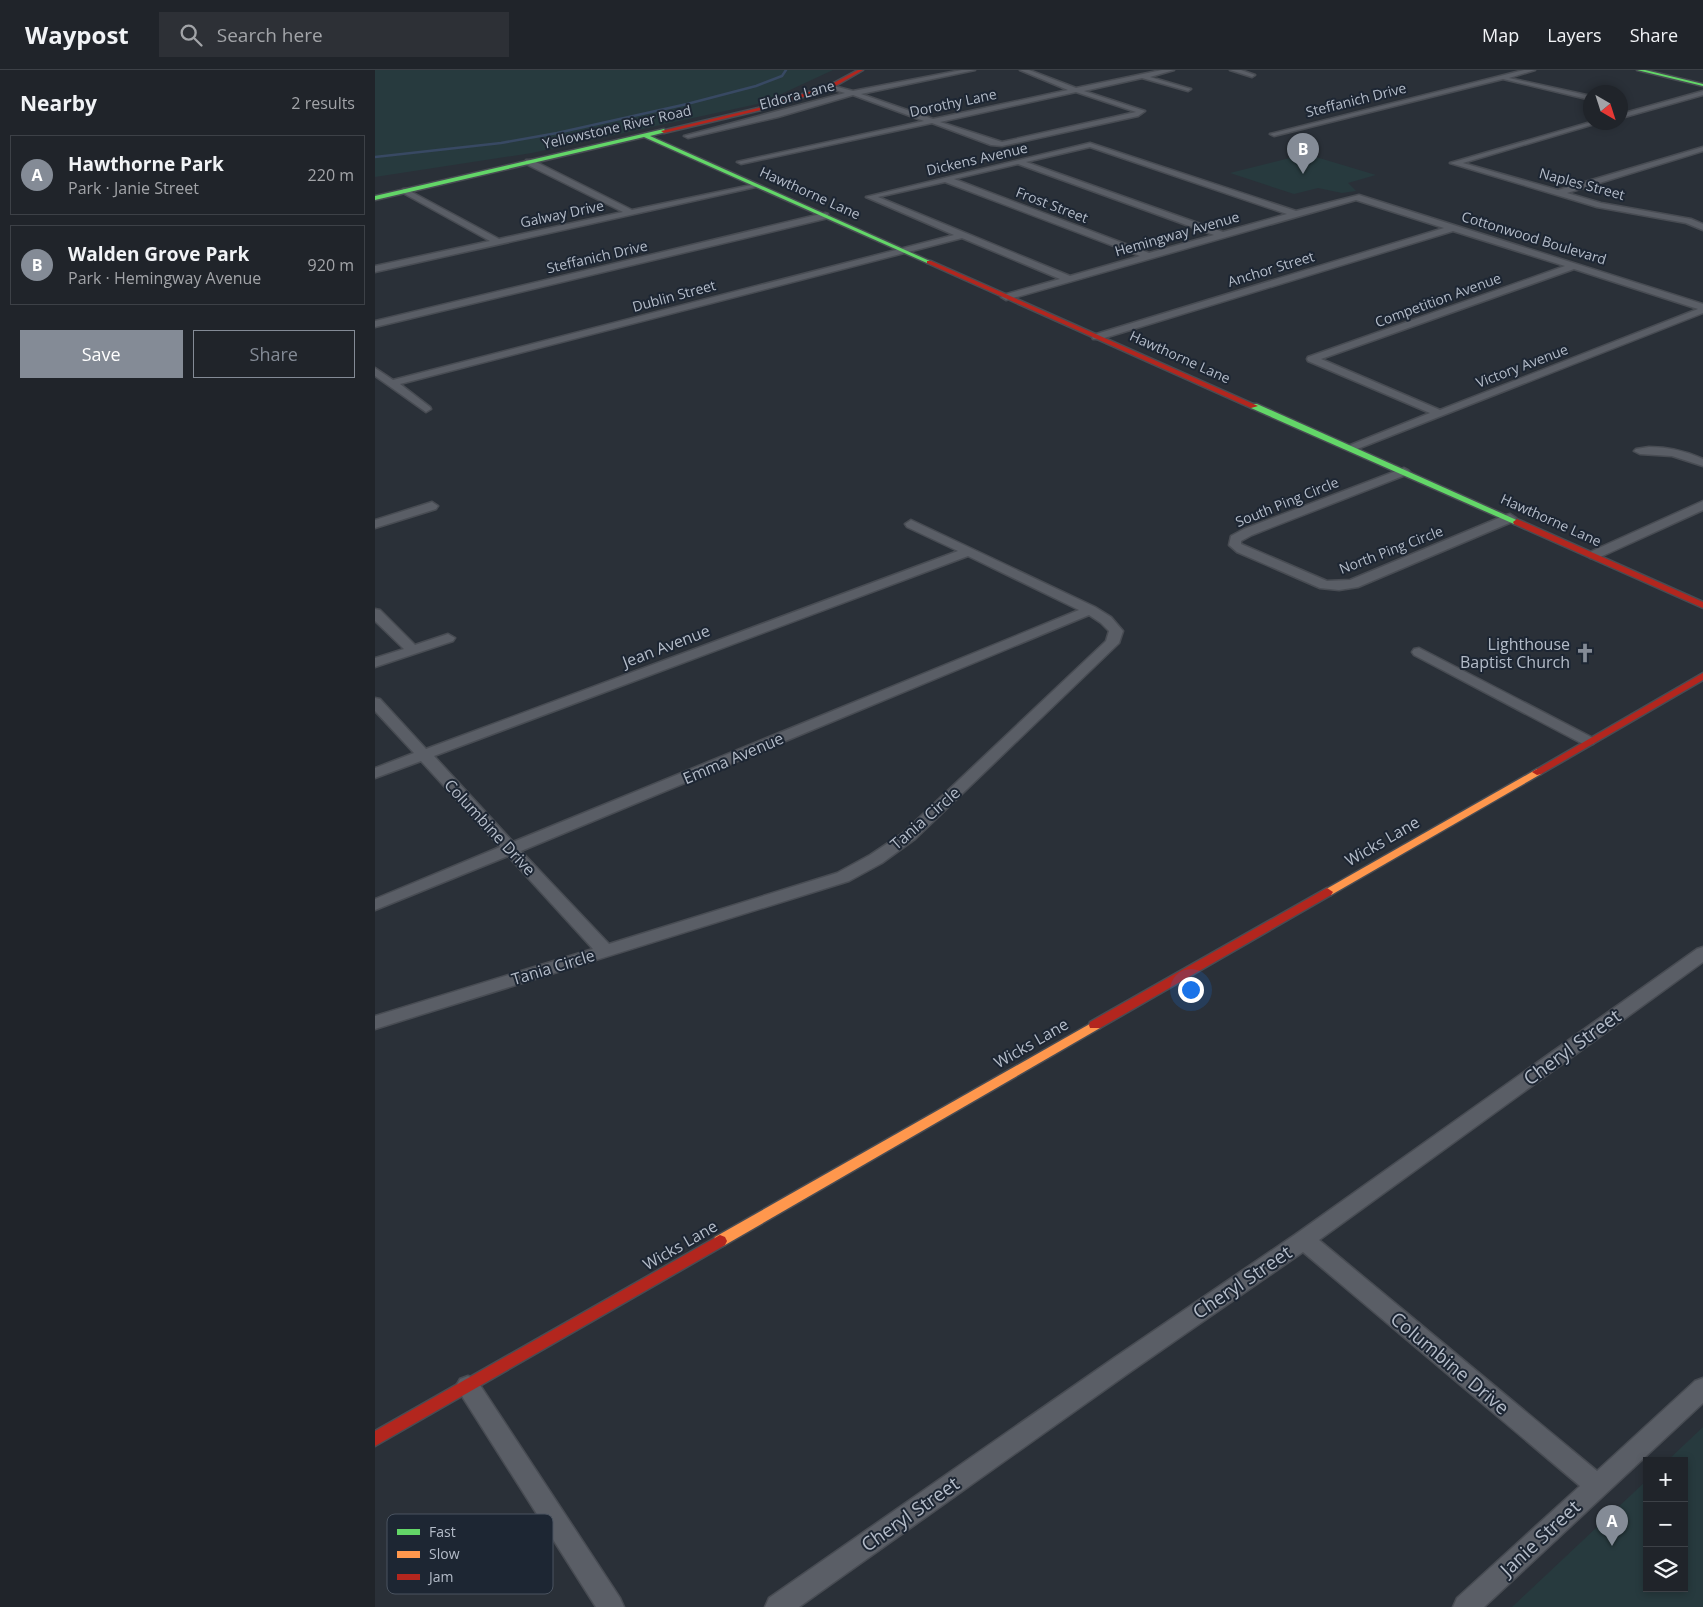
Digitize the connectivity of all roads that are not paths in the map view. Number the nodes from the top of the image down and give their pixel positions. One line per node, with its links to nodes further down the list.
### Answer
1 (861, 70): 12 (street, Yellowstone River Road)
2 (972, 70): 15 (street, Eldora Lane)
3 (1023, 70): 14 (street)
4 (1171, 70): 9 (street, Dorothy Lane)
5 (1233, 70): 8 (street)
6 (1532, 70): 10 (street, Steffanich Drive)
7 (1639, 70): 11 (street)
8 (1252, 75)
9 (1141, 76): 13 (street); 14 (street, Dorothy Lane)
10 (1501, 78): 17 (street); 25 (street, Steffanich Drive)
11 (1703, 84)
12 (830, 87): 15 (street); 26 (street, Yellowstone River Road)
13 (1187, 89)
14 (1075, 90): 23 (street, Dorothy Lane); 23 (street)
15 (853, 93): 23 (street); 27 (street, Eldora Lane)
16 (1703, 93): 18 (street)
17 (1583, 96)
18 (1682, 99): 19 (street); 21 (street)
19 (1696, 103)
20 (1628, 107): 21 (street)
21 (1642, 110): 22 (street)
22 (1628, 114)
23 (930, 121): 30 (street, Dorothy Lane)
24 (1583, 126): 35 (street, Naples Street)
25 (1274, 134)
26 (646, 136): 29 (street, Yellowstone River Road); 33 (street, Hawthorne Lane)
27 (688, 136)
28 (1703, 149): 35 (street)
29 (529, 162): 34 (street, Yellowstone River Road); 38 (street)
30 (741, 162)
31 (1018, 162): 32 (street, Dickens Avenue); 39 (street, Dickens Avenue); 46 (street)
32 (946, 179): 45 (street, Dickens Avenue); 49 (street, Frost Street)
33 (756, 186): 38 (street, Galway Drive); 40 (street, Hawthorne Lane)
34 (407, 191): 37 (street, Yellowstone River Road); 47 (street)
35 (1558, 193): 42 (street, Naples Street)
36 (1356, 197): 39 (street, Hemingway Avenue); 44 (street, Cottonwood Boulevard)
37 (375, 198)
38 (631, 213): 47 (street, Galway Drive)
39 (1296, 214): 46 (street, Hemingway Avenue)
40 (825, 216): 48 (street, Hawthorne Lane); 57 (street, Steffanich Drive)
41 (1697, 216): 42 (street)
42 (1688, 221): 43 (street, Naples Street)
43 (1703, 227)
44 (1453, 228): 52 (street, Cottonwood Boulevard); 58 (street, Anchor Street)
45 (963, 235): 48 (street, Dublin Street); 54 (street)
46 (1223, 235): 49 (street, Hemingway Avenue)
47 (497, 242): 51 (street, Galway Drive)
48 (905, 250): 55 (street, Hawthorne Lane); 60 (street, Dublin Street)
49 (1148, 256): 54 (street, Hemingway Avenue)
50 (375, 258): 51 (street)
51 (387, 266): 53 (street, Galway Drive)
52 (1574, 266): 56 (street, Cottonwood Boulevard); 62 (street, Competition Avenue)
53 (375, 269)
54 (1069, 279): 55 (street, Hemingway Avenue)
55 (1006, 297): 58 (street, Hawthorne Lane)
56 (1703, 308): 62 (street, Victory Avenue)
57 (375, 324)
58 (1097, 337): 63 (street, Hawthorne Lane)
59 (375, 371): 60 (street)
60 (392, 383): 61 (street)
61 (426, 409)
62 (1439, 413): 63 (street, Victory Avenue)
63 (1352, 448): 66 (street, Hawthorne Lane)
64 (1640, 451): 65 (street)
65 (1703, 463)
66 (1404, 472): 69 (street, Hawthorne Lane); 74 (street, South Ping Circle)
67 (1703, 505): 73 (street)
68 (432, 506): 70 (street)
69 (1510, 518): 73 (street, Hawthorne Lane); 74 (street, North Ping Circle)
70 (375, 524)
71 (911, 524): 72 (street, Tania Circle)
72 (968, 552): 76 (street, Tania Circle); 85 (street, Jean Avenue)
73 (1594, 555): 75 (street, Hawthorne Lane)
74 (1282, 567)
75 (1703, 605)
76 (1090, 610): 87 (street, Emma Avenue); 89 (street, Tania Circle)
77 (375, 613): 79 (street)
78 (448, 638): 79 (street)
79 (413, 650): 81 (street)
80 (1419, 652): 84 (street)
81 (375, 663)
82 (1703, 676): 84 (street, Wicks Lane)
83 (375, 702): 85 (street, Columbine Drive)
84 (1588, 741): 93 (street, Wicks Lane)
85 (424, 755): 86 (street, Jean Avenue); 87 (street, Columbine Drive)
86 (375, 773)
87 (511, 850): 88 (street, Emma Avenue); 89 (street, Columbine Drive)
88 (375, 905)
89 (605, 951): 91 (street, Tania Circle)
90 (1703, 953): 92 (street, Cheryl Street)
91 (375, 1023)
92 (1304, 1240): 96 (street, Columbine Drive); 100 (street, Cheryl Street)
93 (468, 1386): 95 (street, Wicks Lane); 97 (street)
94 (1703, 1388): 96 (street, Janie Street)
95 (375, 1439)
96 (1597, 1486): 101 (street, Janie Street)
97 (551, 1514)
98 (553, 1517): 99 (street)
99 (611, 1607)
100 (778, 1607)
101 (1465, 1607)

